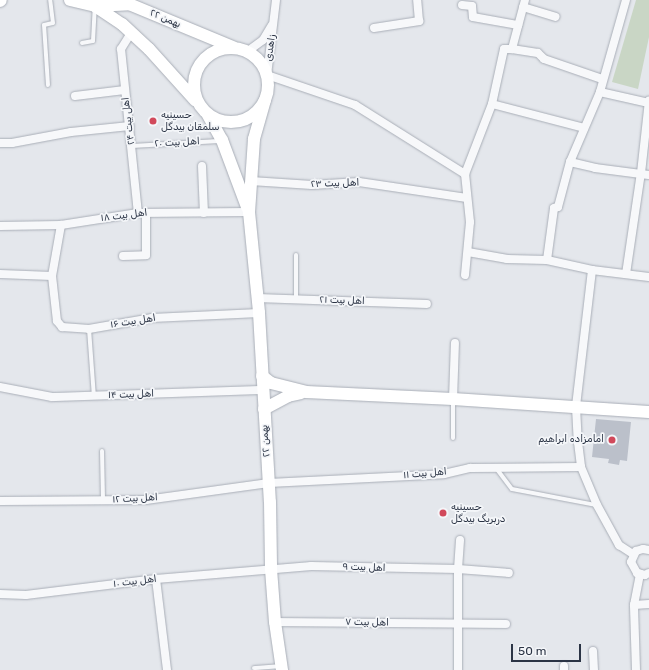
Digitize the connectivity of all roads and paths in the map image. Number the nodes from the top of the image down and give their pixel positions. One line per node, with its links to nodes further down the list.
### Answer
1 (50, 0): 21 (lane)
2 (70, 0): 6 (street, ۲۲ بهمن)
3 (276, 0): 11 (street, زاهدی)
4 (417, 0): 13 (street)
5 (626, 0): 20 (street)
6 (97, 3): 9 (street, ۲۲ بهمن); 14 (street, ۲۲ بهمن); 15 (lane)
7 (524, 4): 10 (street); 12 (street)
8 (462, 5): 12 (street)
9 (147, 6): 16 (street, ۲۲ بهمن)
10 (556, 17)
11 (274, 21): 18 (street, زاهدی); 19 (street, زاهدی)
12 (518, 25): 17 (street)
13 (374, 28)
14 (132, 33): 22 (street, اهل بیت ۲۴); 26 (street, ۲۲ بهمن)
15 (82, 43)
16 (233, 47): 18 (street); 26 (street)
17 (512, 49): 20 (street); 28 (street)
18 (248, 51): 19 (street)
19 (267, 75): 25 (street); 37 (street)
20 (602, 79): 23 (street)
21 (48, 85)
22 (125, 90): 24 (street); 30 (street, اهل بیت ۲۴)
23 (600, 92): 27 (street); 31 (street)
24 (75, 96)
25 (265, 100): 29 (street); 39 (street, ۲۲ بهمن)
26 (197, 102): 29 (street)
27 (649, 102): 38 (street)
28 (492, 104): 31 (street); 37 (street)
29 (208, 115): 32 (street, ۲۲ بهمن)
30 (130, 126): 33 (street); 34 (street, اهل بیت ۲۴)
31 (584, 128): 35 (street)
32 (222, 140): 34 (lane, اهل بیت ۲۰); 41 (street, ۲۲ بهمن)
33 (0, 143)
34 (132, 146): 42 (street, اهل بیت ۲۴)
35 (570, 162): 38 (street); 50 (street)
36 (202, 166): 44 (street)
37 (465, 174): 40 (street)
38 (645, 174): 53 (street)
39 (251, 181): 40 (street, اهل بیت ۲۳); 41 (street, ۲۲ بهمن)
40 (467, 198): 47 (street)
41 (249, 212): 44 (street, اهل بیت ۱۸); 57 (street, ۲۲ بهمن)
42 (138, 213): 43 (street, اهل بیت ۱۸); 45 (street, اهل بیت ۱۸)
43 (146, 213): 44 (street, اهل بیت ۱۸); 49 (street)
44 (204, 213)
45 (61, 225): 46 (street, اهل بیت ۱۸); 55 (street, اهل بیت ۱۶)
46 (0, 226)
47 (468, 252): 50 (street); 54 (street)
48 (296, 255): 58 (lane)
49 (123, 256)
50 (548, 260): 51 (street)
51 (592, 270): 53 (street); 69 (street)
52 (0, 274): 55 (street)
53 (626, 274): 56 (street)
54 (465, 275)
55 (52, 276): 61 (street, اهل بیت ۱۶)
56 (649, 277)
57 (258, 298): 58 (street, اهل بیت ۲۱); 60 (street, ۲۲ بهمن)
58 (296, 299): 59 (street, اهل بیت ۲۱)
59 (427, 304)
60 (258, 313): 61 (street, اهل بیت ۱۶); 63 (street, ۲۲ بهمن)
61 (89, 329): 67 (lane)
62 (455, 343): 68 (street)
63 (262, 376): 65 (street, ۲۲ بهمن); 66 (street)
64 (0, 387): 67 (street, اهل بیت ۱۴)
65 (263, 390): 67 (street, اهل بیت ۱۴); 70 (street, ۲۲ بهمن)
66 (306, 392): 68 (street); 70 (street)
67 (94, 397)
68 (453, 399): 69 (street); 72 (lane)
69 (576, 407): 71 (street); 74 (street)
70 (264, 409): 76 (street, ۲۲ بهمن)
71 (649, 412)
72 (453, 438)
73 (102, 451): 77 (lane)
74 (581, 467): 75 (street, اهل بیت ۱۱); 79 (street)
75 (496, 468): 76 (street, اهل بیت ۱۱); 79 (lane)
76 (269, 483): 77 (street, اهل بیت ۱۲); 83 (street, ۲۲ بهمن)
77 (103, 500): 78 (street, اهل بیت ۱۲)
78 (0, 501)
79 (597, 505): 82 (street)
80 (460, 540): 84 (street)
81 (649, 550): 82 (street)
82 (633, 554): 86 (street)
83 (271, 569): 84 (street, اهل بیت ۹); 87 (street, اهل بیت ۱۰); 91 (street, ۲۲ بهمن)
84 (458, 569): 85 (street, اهل بیت ۹); 92 (street)
85 (509, 573)
86 (645, 574): 90 (street)
87 (156, 579): 88 (street, اهل بیت ۱۰); 97 (street)
88 (0, 594)
89 (649, 604): 90 (street)
90 (634, 605): 100 (street)
91 (275, 622): 92 (street, اهل بیت ۷); 96 (street, ۲۲ بهمن)
92 (458, 624): 93 (street, اهل بیت ۷); 98 (street)
93 (506, 624)
94 (593, 651): 99 (street)
95 (254, 668): 96 (lane)
96 (282, 668)
97 (167, 670)
98 (458, 670)
99 (594, 670)
100 (636, 670)

